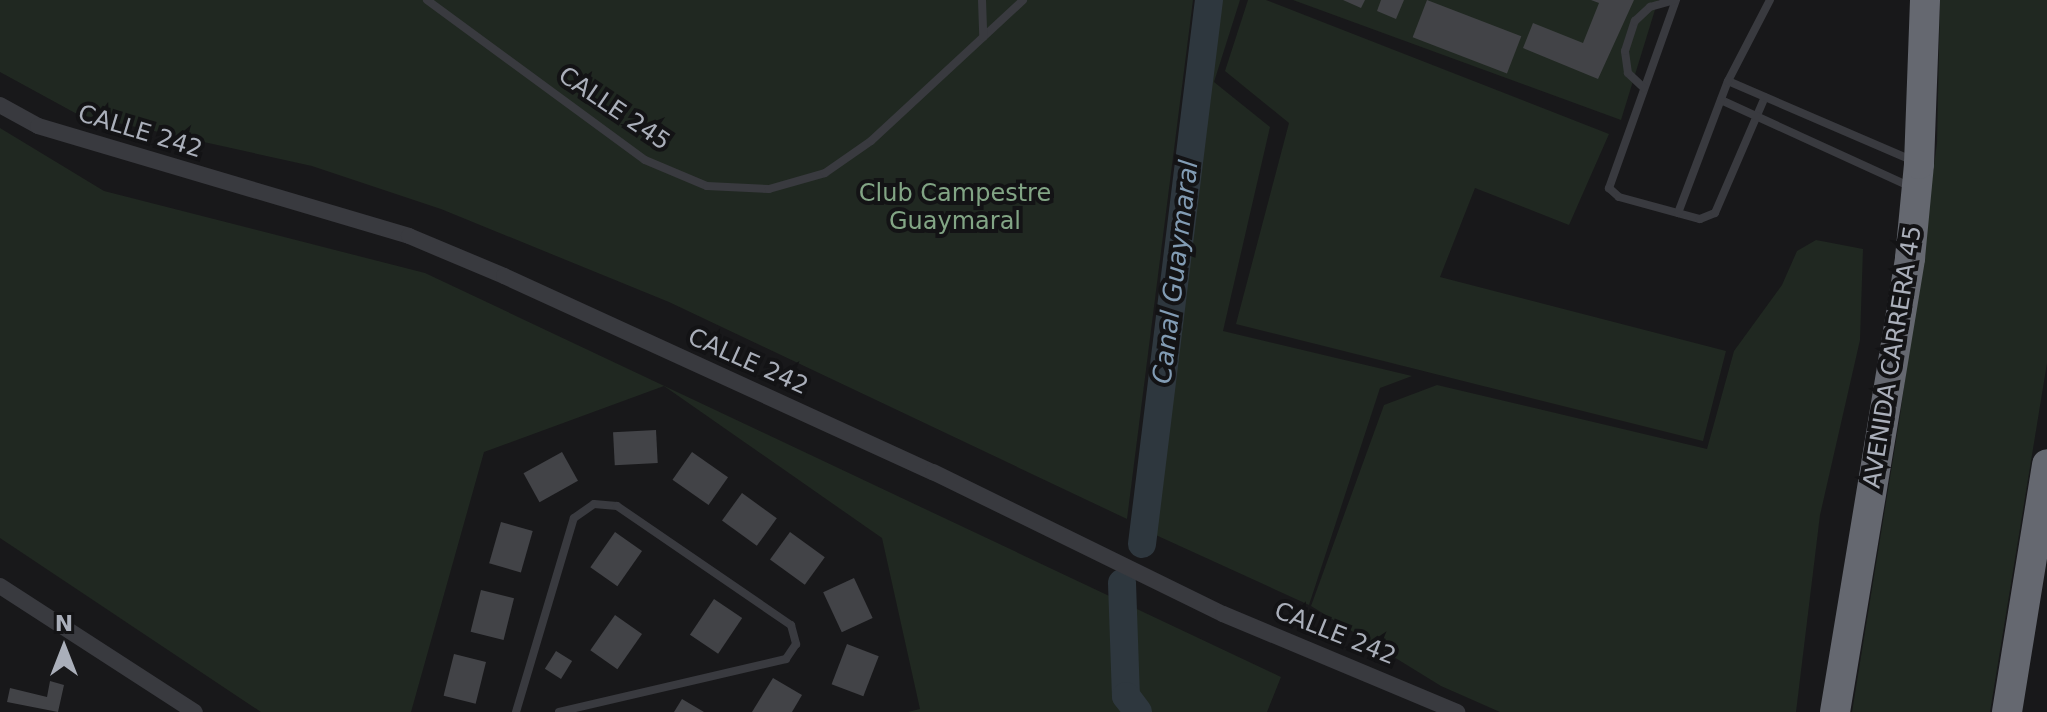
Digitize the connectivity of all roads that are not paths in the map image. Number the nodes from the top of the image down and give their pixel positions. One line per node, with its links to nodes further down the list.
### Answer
1 (427, 0): 7 (lane, CALLE 245)
2 (982, 0): 7 (lane)
3 (1023, 0): 7 (lane, CALLE 245)
4 (1676, 0): 9 (lane); 9 (lane)
5 (1770, 0): 8 (lane)
6 (1925, 0): 14 (highway, AVENIDA CARRERA 45)
7 (983, 37)
8 (1728, 81): 10 (lane); 11 (lane)
9 (1644, 88): 15 (lane)
10 (1765, 97): 13 (lane); 14 (lane)
11 (1721, 100): 13 (lane); 15 (lane)
12 (0, 105): 21 (street, CALLE 242)
13 (1757, 116): 14 (lane); 15 (lane)
14 (1918, 177): 22 (highway, AVENIDA CARRERA 45)
15 (1678, 213)
16 (2047, 464): 23 (highway)
17 (0, 586): 18 (street)
18 (195, 712)
19 (516, 712): 20 (lane)
20 (559, 712)
21 (1457, 712)
22 (1835, 712)
23 (2007, 712)

